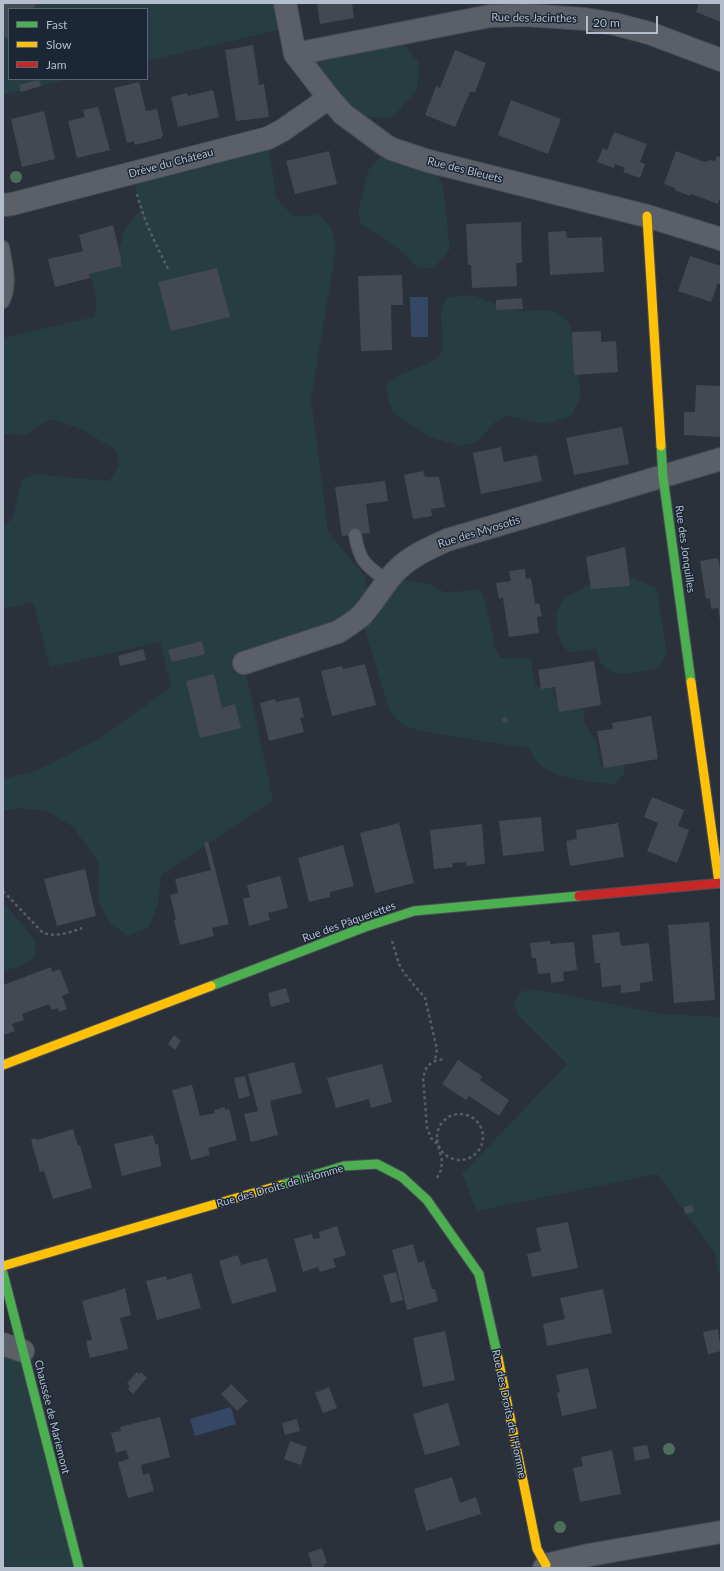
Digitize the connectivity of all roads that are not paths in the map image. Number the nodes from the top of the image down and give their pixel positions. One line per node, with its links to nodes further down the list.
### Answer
1 (285, 3): 2 (street, Rue des Bleuets)
2 (295, 54): 3 (street, Rue des Jacinthes); 4 (street, Rue des Bleuets)
3 (721, 60)
4 (328, 98): 5 (street, Drève du Château); 6 (street, Rue des Bleuets)
5 (3, 205)
6 (647, 216): 7 (street, Rue des Bleuets); 11 (street, Rue des Jonquilles)
7 (721, 239)
8 (3, 247): 9 (lane)
9 (3, 302)
10 (721, 459): 11 (street, Rue des Myosotis)
11 (663, 477): 13 (street, Rue des Myosotis); 15 (street, Rue des Jonquilles)
12 (355, 535): 13 (lane)
13 (387, 581): 14 (street, Rue des Myosotis)
14 (244, 663)
15 (720, 883): 16 (street, Rue des Pâquerettes)
16 (3, 1065)
17 (3, 1266): 21 (street, Rue des Droits de l'Homme)
18 (3, 1272): 19 (street, Chaussée de Mariemont)
19 (13, 1347): 22 (street, Chaussée de Mariemont)
20 (721, 1532): 21 (street, Rue des Droits de l'Homme)
21 (545, 1567)
22 (79, 1568)

